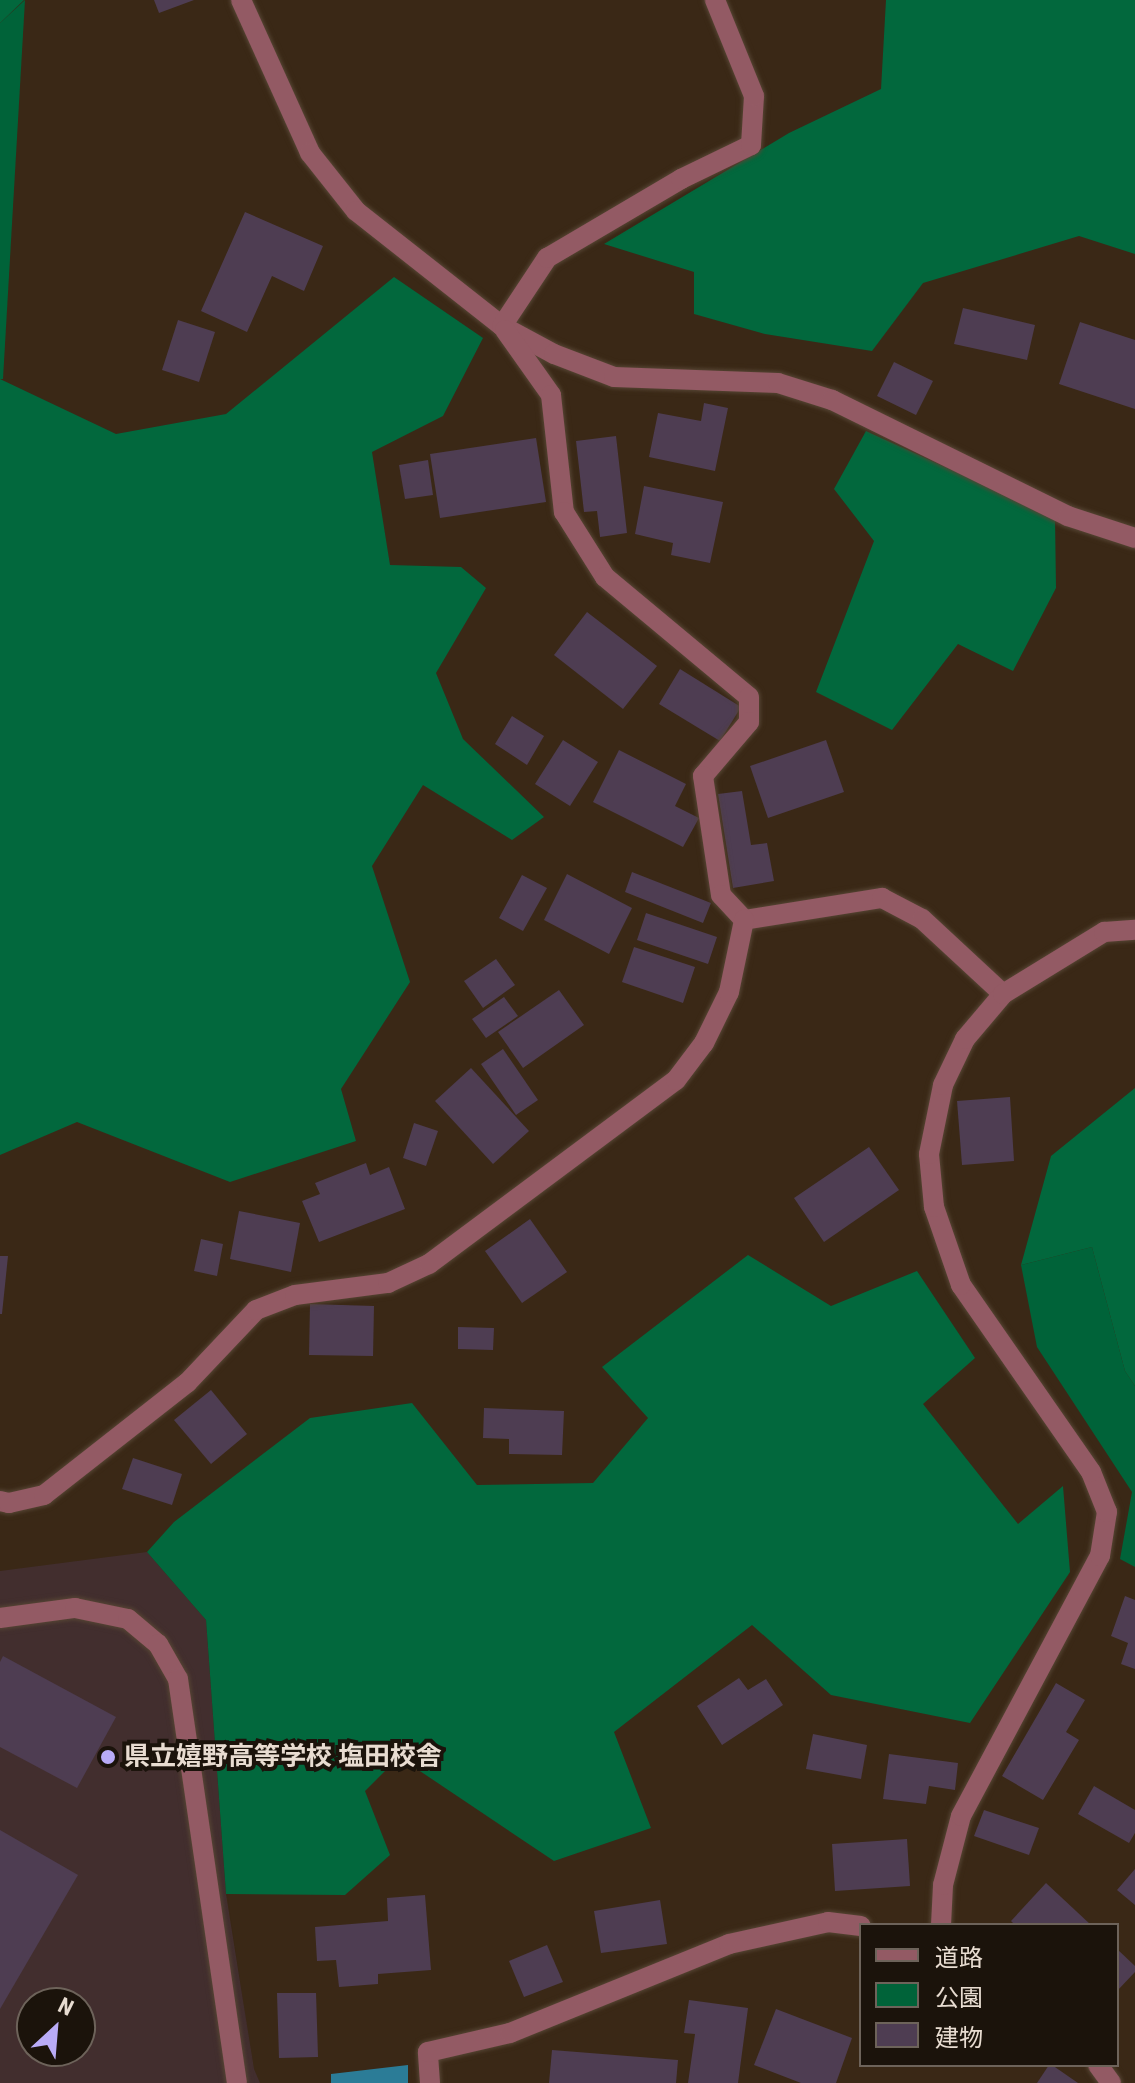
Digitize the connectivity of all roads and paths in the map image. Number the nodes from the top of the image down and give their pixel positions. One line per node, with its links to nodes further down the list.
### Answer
1 (241, 0): 3 (street)
2 (715, 0): 3 (street)
3 (502, 326): 4 (street); 5 (street)
4 (1135, 538)
5 (744, 920): 7 (street); 8 (street)
6 (1135, 930): 7 (street)
7 (1003, 994): 10 (street)
8 (0, 1501)
9 (0, 1618): 12 (street)
10 (941, 1923)
11 (859, 1926): 13 (street)
12 (237, 2083)
13 (430, 2083)

